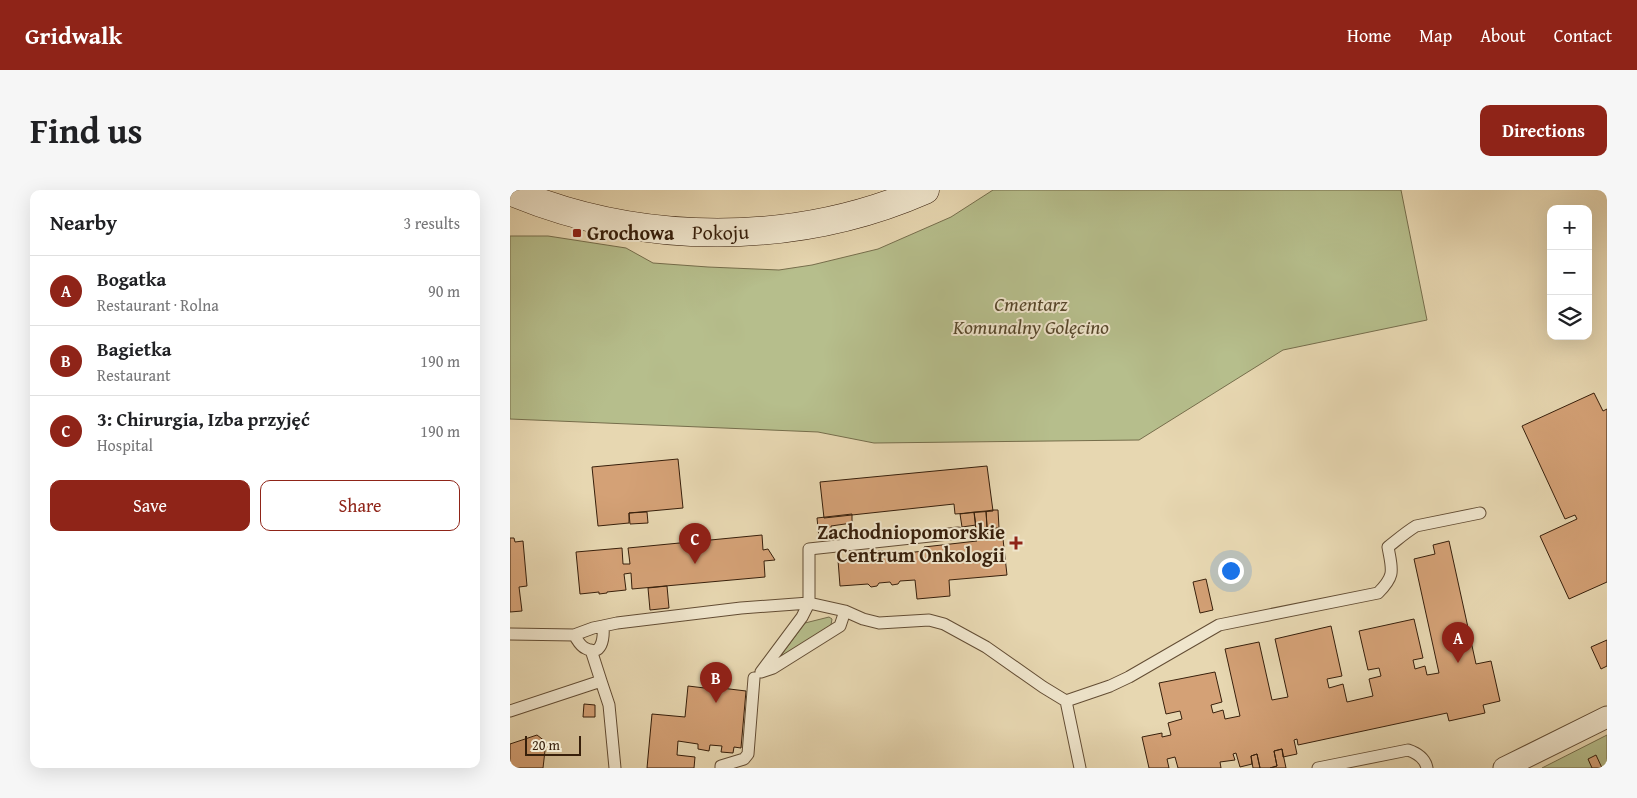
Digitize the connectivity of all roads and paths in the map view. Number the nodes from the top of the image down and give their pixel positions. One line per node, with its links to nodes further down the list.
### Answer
1 (925, 190): 2 (street, Pokoju)
2 (512, 195)
3 (1480, 513): 13 (lane)
4 (958, 533): 5 (lane)
5 (809, 603): 6 (lane); 6 (lane); 7 (lane)
6 (845, 611): 13 (lane)
7 (603, 626): 9 (lane); 10 (lane)
8 (510, 634): 9 (lane)
9 (574, 635): 10 (lane)
10 (591, 650): 12 (lane)
11 (754, 678): 17 (lane)
12 (601, 681): 14 (lane); 16 (lane)
13 (1066, 701): 18 (lane)
14 (510, 711)
15 (1607, 717): 21 (street)
16 (615, 768)
17 (721, 768)
18 (1080, 768)
19 (1318, 768): 20 (lane)
20 (1428, 768)
21 (1504, 768)

